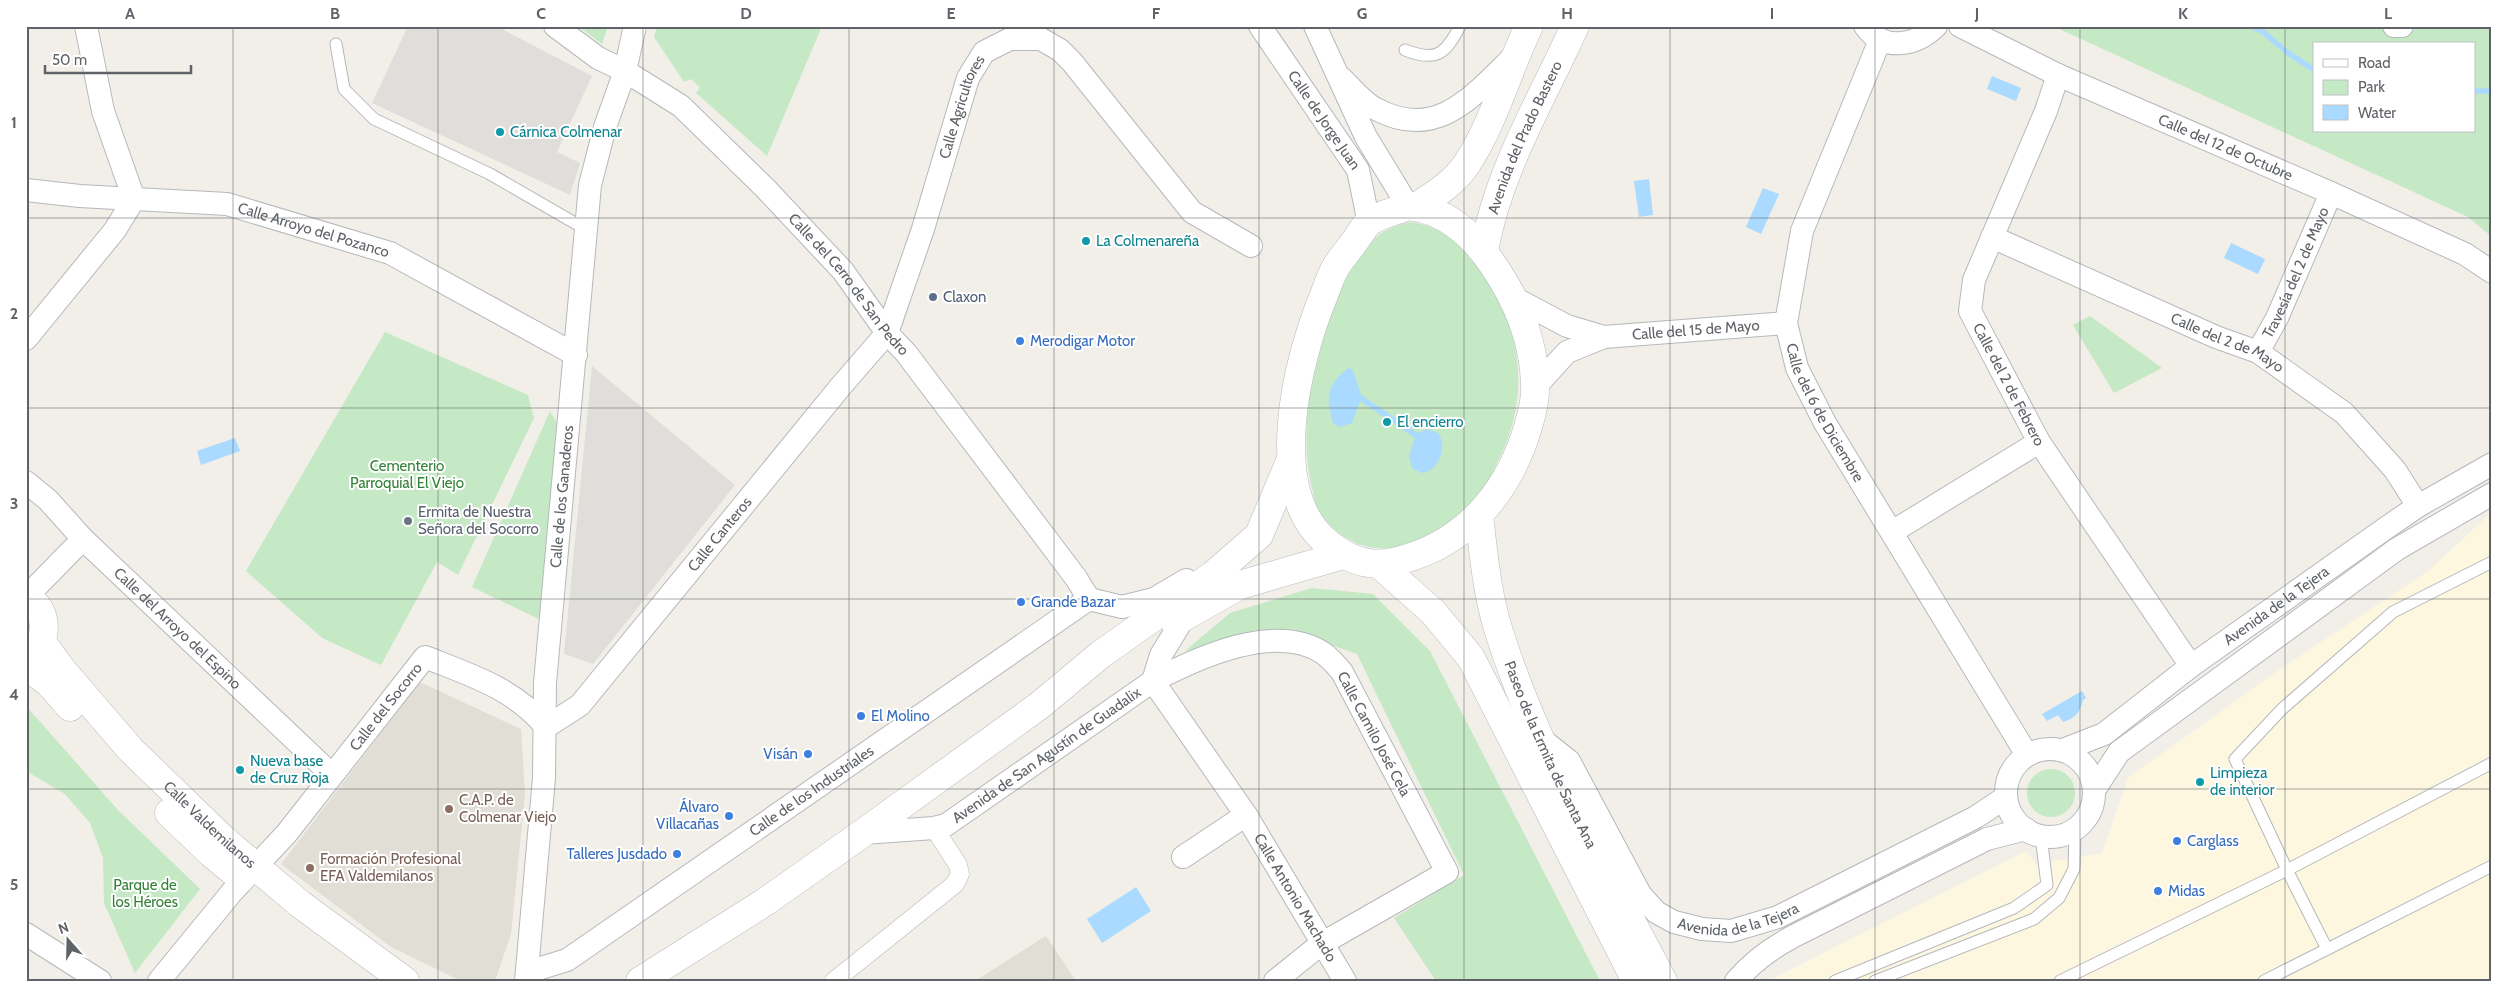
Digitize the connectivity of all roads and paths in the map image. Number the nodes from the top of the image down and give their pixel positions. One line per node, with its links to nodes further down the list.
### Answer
1 (555, 26): 17 (street, Calle del Cerro de San Pedro)
2 (635, 26): 17 (street, Calle de los Ganaderos)
3 (1260, 26): 24 (street, Calle de Jorge Juan)
4 (1315, 26): 19 (street, Calle de Jorge Juan)
5 (1460, 26): 15 (lane)
6 (1529, 26): 16 (main road)
7 (1575, 26): 28 (main road, Avenida del Prado Bastero)
8 (1936, 26): 13 (street)
9 (1960, 26): 18 (street, Calle del 12 de Octubre)
10 (2394, 26): 11 (street)
11 (2402, 26)
12 (80, 28): 22 (street)
13 (1873, 33): 31 (street, Calle del 6 de Diciembre)
14 (336, 44): 25 (lane)
15 (1405, 50)
16 (1516, 53): 19 (street); 23 (main road)
17 (624, 71): 25 (street, Calle de los Ganaderos); 32 (street, Calle del Cerro de San Pedro)
18 (2058, 75): 21 (street, Calle del 12 de Octubre); 26 (street, Calle del 2 de Febrero)
19 (1341, 78): 23 (street, Calle de Jorge Juan)
20 (26, 190): 22 (street, Calle Arroyo del Pozanco)
21 (2331, 193): 29 (street, Calle del 12 de Octubre); 35 (street, Travesía del 2 de Mayo)
22 (134, 199): 34 (street); 36 (street, Calle Arroyo del Pozanco)
23 (1412, 207): 24 (main road); 28 (main road)
24 (1369, 223): 39 (main road)
25 (587, 230): 36 (street, Calle de los Ganaderos)
26 (1992, 237): 35 (street, Calle del 2 de Mayo); 38 (street, Calle del 2 de Febrero)
27 (1252, 246): 32 (street, Calle Agricultores)
28 (1484, 251): 30 (main road)
29 (2492, 272)
30 (1514, 298): 33 (street, Calle del 15 de Mayo); 37 (main road)
31 (1786, 323): 33 (street, Calle del 15 de Mayo); 45 (street, Calle del 6 de Diciembre)
32 (888, 333): 52 (street, Calle del Cerro de San Pedro); 59 (street, Calle Canteros)
33 (1604, 337): 37 (street, Calle del 15 de Mayo)
34 (26, 339)
35 (2258, 352): 43 (street, Calle del 2 de Mayo)
36 (576, 355): 59 (street, Calle de los Ganaderos)
37 (1536, 386): 44 (main road)
38 (2039, 442): 45 (street); 56 (street, Calle del 2 de Febrero)
39 (1291, 459): 46 (main road); 48 (main road)
40 (2492, 464): 43 (street, Avenida de la Tejera)
41 (26, 482): 47 (street, Calle del Arroyo del Espino)
42 (2492, 494): 65 (street, Avenida de la Tejera)
43 (2418, 506): 56 (street, Avenida de la Tejera)
44 (1479, 516): 50 (main road); 60 (main road, Paseo de la Ermita de Santa Ana)
45 (1892, 532): 62 (street, Calle del 6 de Diciembre)
46 (1259, 535): 52 (street); 58 (main road)
47 (83, 539): 51 (street); 64 (street, Calle del Arroyo del Espino)
48 (1342, 555): 50 (main road); 53 (main road)
49 (2492, 562): 74 (lane)
50 (1380, 565): 88 (main road, Paseo de la Ermita de Santa Ana)
51 (27, 596): 54 (main road)
52 (1089, 599): 79 (street, Calle de los Industriales)
53 (1186, 614): 57 (street, Avenida de San Agustín de Guadalix); 58 (main road)
54 (34, 649): 75 (main road, Calle Valdemilanos)
55 (26, 666): 75 (main road, Calle Valdemilanos)
56 (2191, 666): 61 (street, Avenida de la Tejera)
57 (1154, 681): 67 (street, Calle Antonio Machado); 68 (street, Avenida de San Agustín de Guadalix); 77 (street, Calle Camilo José Cela)
58 (1040, 705): 70 (main road)
59 (546, 727): 64 (street, Calle del Socorro); 79 (street, Calle de los Ganaderos)
60 (1540, 738): 66 (street, Avenida de la Tejera); 89 (main road, Paseo de la Ermita de Santa Ana)
61 (2063, 750): 62 (street); 65 (street)
62 (2027, 755): 66 (street)
63 (2492, 763): 74 (lane)
64 (331, 774): 75 (street, Calle del Socorro)
65 (2095, 789): 69 (street)
66 (2006, 797): 71 (street)
67 (1246, 815): 72 (street); 77 (street, Calle Antonio Machado)
68 (934, 828): 70 (street, Avenida de San Agustín de Guadalix); 85 (street)
69 (2075, 830): 71 (street); 92 (lane)
70 (863, 833): 84 (main road)
71 (2034, 833): 90 (street, Avenida de la Tejera); 91 (lane)
72 (1183, 857)
73 (2492, 866): 78 (lane)
74 (2287, 870): 78 (lane); 93 (lane)
75 (249, 873): 81 (street, Calle del Socorro); 82 (main road, Calle Valdemilanos); 83 (main road, Calle Valdemilanos)
76 (26, 934): 80 (street)
77 (1322, 944): 86 (street); 87 (street, Calle Antonio Machado)
78 (2328, 949): 94 (lane)
79 (528, 978)
80 (100, 981)
81 (159, 981)
82 (378, 981)
83 (405, 981)
84 (640, 981)
85 (834, 981)
86 (1275, 981)
87 (1345, 981)
88 (1636, 981)
89 (1663, 981)
90 (1736, 981)
91 (1835, 981)
92 (1875, 981)
93 (2060, 981)
94 (2264, 981)

